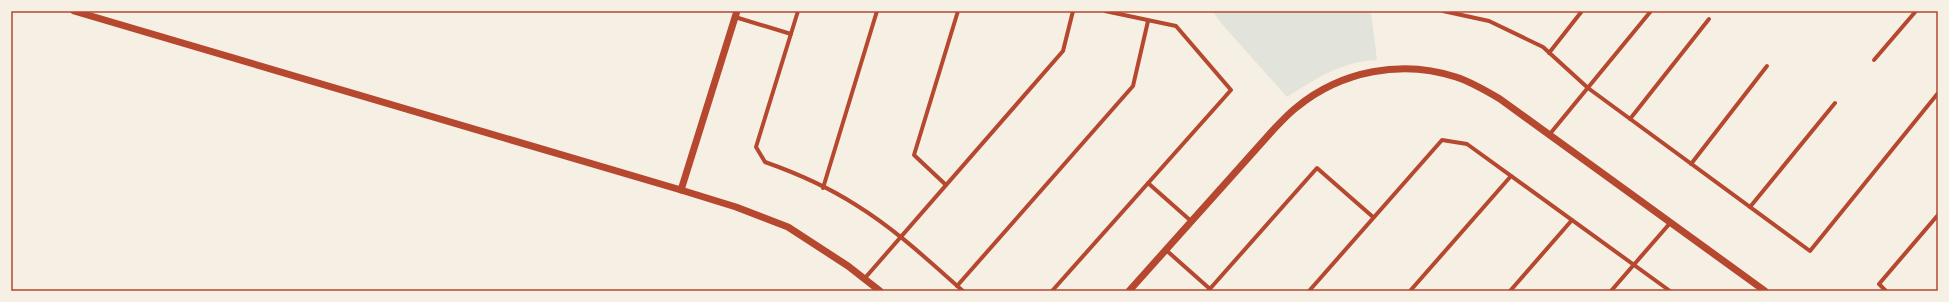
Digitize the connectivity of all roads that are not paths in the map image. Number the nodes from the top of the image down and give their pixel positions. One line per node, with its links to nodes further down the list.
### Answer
1 (74, 11): 28 (street)
2 (798, 11): 14 (street)
3 (877, 11): 27 (street)
4 (958, 11): 26 (street)
5 (1072, 11): 26 (street)
6 (1105, 11): 13 (street)
7 (1443, 11): 15 (street)
8 (1582, 11): 15 (street)
9 (1650, 11): 18 (street)
10 (1916, 11): 16 (street)
11 (736, 14): 14 (street); 28 (street)
12 (1709, 19): 21 (street)
13 (1148, 21): 25 (street); 39 (street)
14 (791, 34): 27 (street)
15 (1549, 53): 18 (street)
16 (1874, 60)
17 (1767, 66): 23 (street)
18 (1588, 88): 21 (street); 22 (street)
19 (1938, 94): 29 (street)
20 (1835, 102): 29 (street)
21 (1630, 119): 23 (street)
22 (1549, 135): 33 (street); 34 (street)
23 (1691, 164): 29 (street)
24 (1512, 176): 31 (street); 32 (street); 46 (street)
25 (1148, 183): 33 (street); 43 (street)
26 (946, 185): 35 (street)
27 (823, 188): 35 (street)
28 (681, 190): 38 (street)
29 (1750, 207)
30 (1938, 215): 51 (street)
31 (1373, 217): 40 (street); 45 (street)
32 (1572, 220): 37 (street); 47 (street)
33 (1191, 221): 36 (street)
34 (1671, 222): 37 (street); 50 (street)
35 (900, 237): 38 (street); 39 (street)
36 (1166, 250): 40 (street); 44 (street)
37 (1634, 264): 48 (street); 49 (street)
38 (865, 278): 41 (street)
39 (957, 286): 42 (street)
40 (1209, 290)
41 (880, 291)
42 (963, 291)
43 (1052, 291)
44 (1129, 291)
45 (1309, 291)
46 (1410, 291)
47 (1510, 291)
48 (1611, 291)
49 (1670, 291)
50 (1765, 291)
51 (1886, 291)

